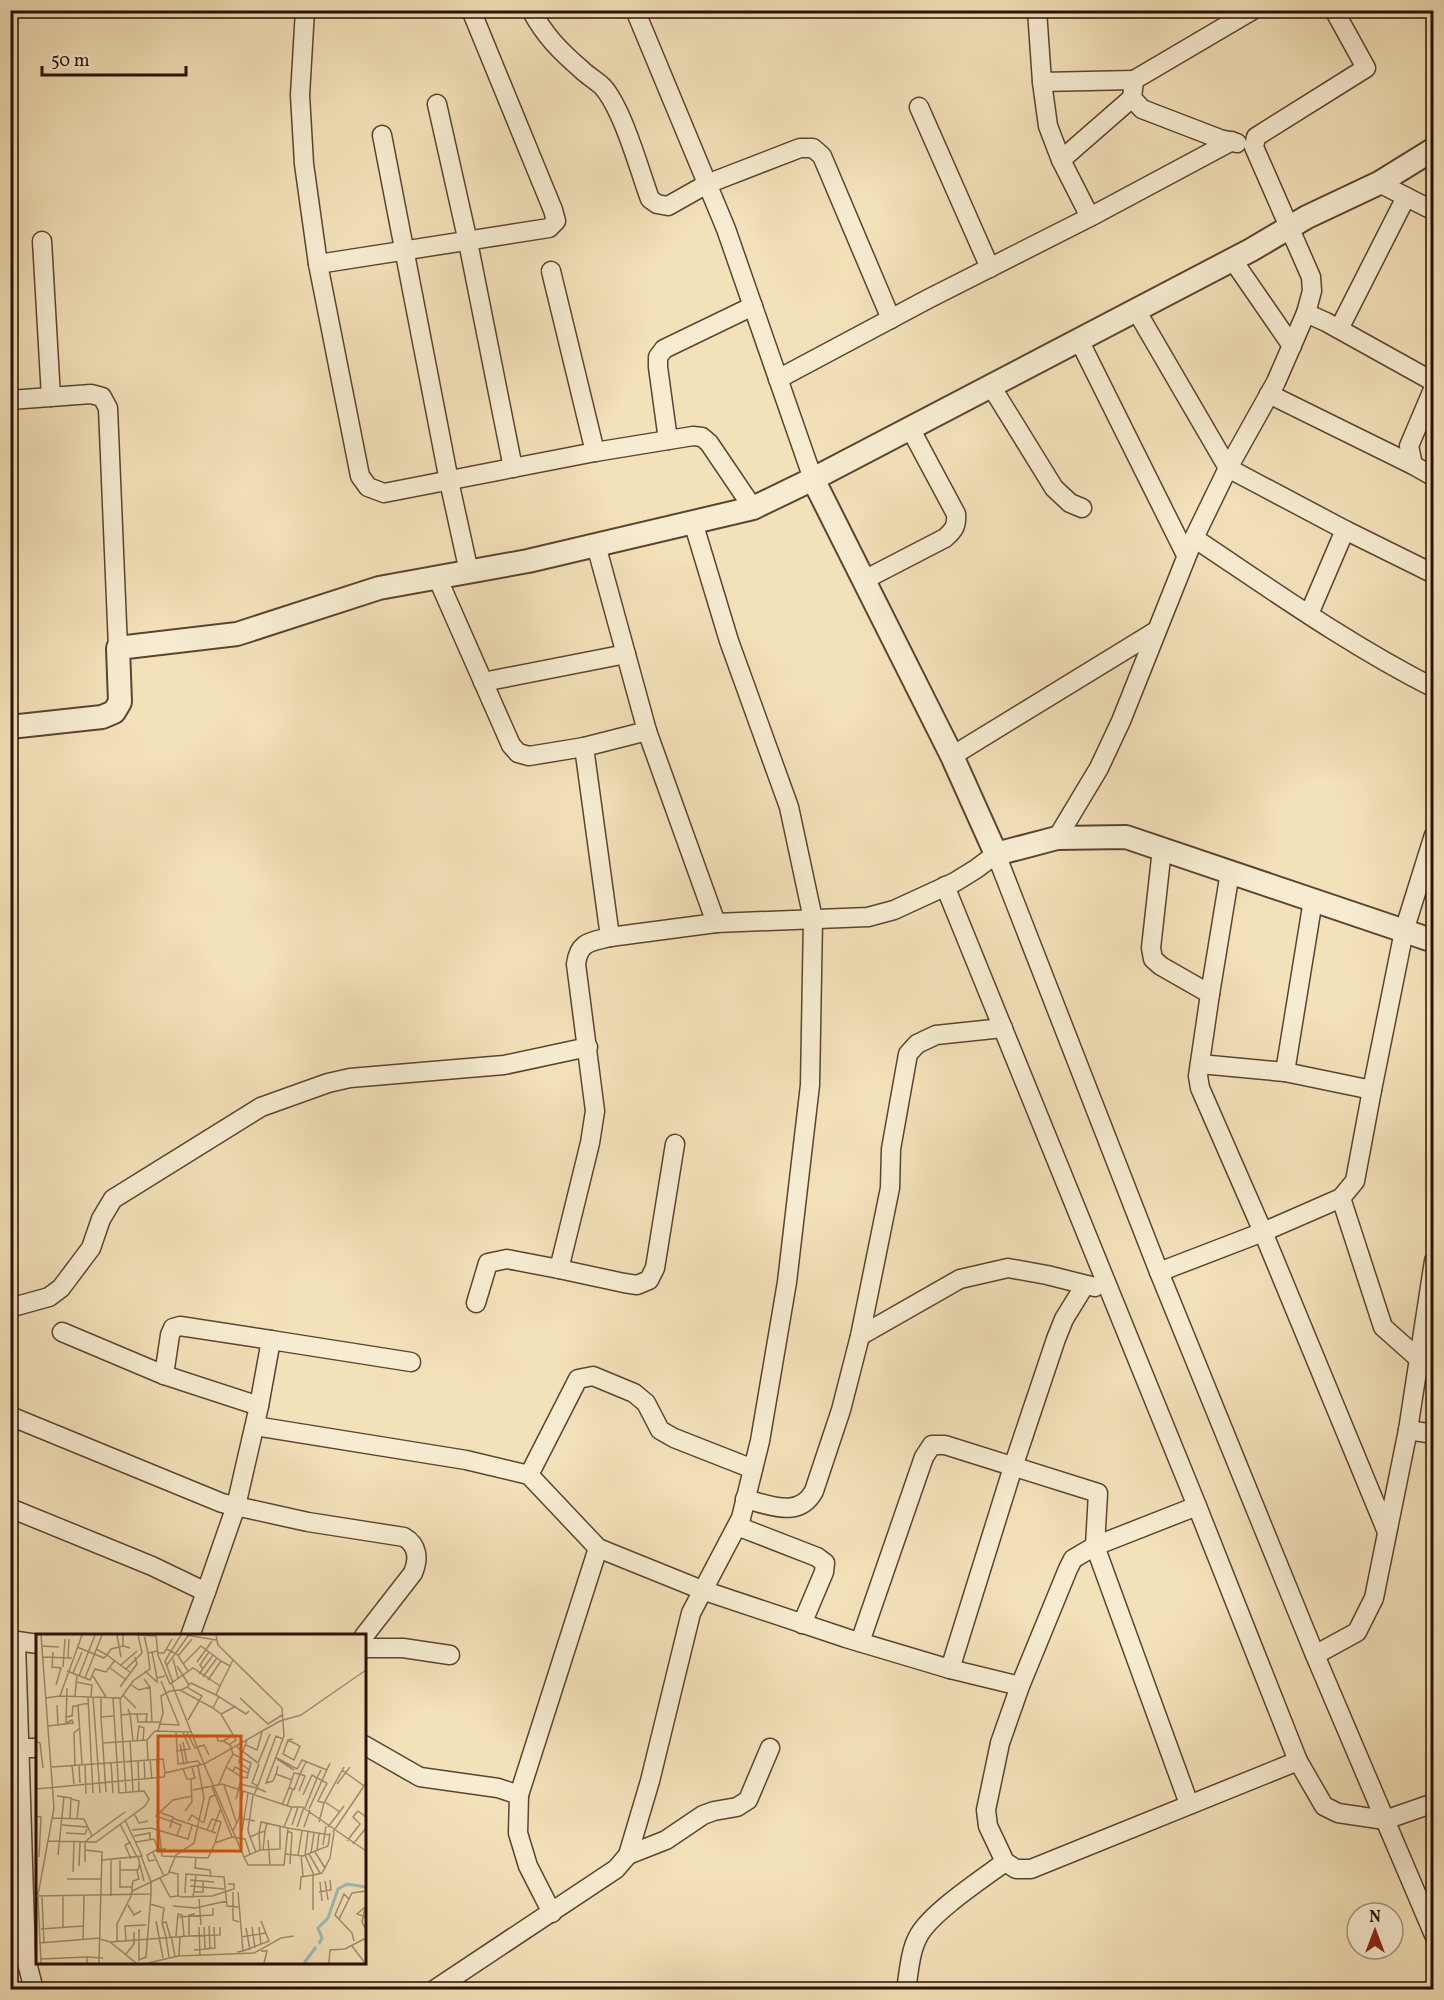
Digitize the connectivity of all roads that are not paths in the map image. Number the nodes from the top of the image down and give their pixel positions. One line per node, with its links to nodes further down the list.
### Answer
1 (305, 10): 28 (street)
2 (471, 10): 25 (street)
3 (531, 10): 19 (street)
4 (635, 10): 19 (street)
5 (1037, 10): 9 (street)
6 (1253, 10): 8 (street)
7 (1334, 10): 15 (street)
8 (1134, 80): 9 (street); 10 (street)
9 (1042, 81): 17 (street)
10 (1132, 98): 14 (street); 17 (street)
11 (437, 104): 25 (street)
12 (919, 107): 29 (street)
13 (382, 135): 26 (street)
14 (1232, 141): 15 (street); 22 (street)
15 (1254, 147): 23 (street)
16 (1434, 149): 18 (street)
17 (1061, 160): 22 (street)
18 (1379, 183): 20 (street); 23 (street)
19 (707, 184): 31 (street); 34 (street)
20 (1406, 197): 21 (street); 35 (street)
21 (1434, 211)
22 (1090, 217): 29 (street)
23 (1289, 228): 27 (street); 33 (street)
24 (42, 241): 43 (street)
25 (468, 242): 26 (street); 49 (street)
26 (406, 252): 28 (street); 53 (street)
27 (1232, 259): 32 (street); 37 (street)
28 (318, 264): 53 (street)
29 (990, 268): 34 (street)
30 (551, 271): 47 (street)
31 (753, 306): 38 (street); 46 (street)
32 (1136, 310): 36 (street); 50 (street)
33 (1306, 313): 35 (street); 37 (street)
34 (891, 319): 38 (street)
35 (1338, 329): 39 (street)
36 (1080, 340): 40 (street); 60 (street)
37 (1292, 346): 42 (street)
38 (778, 379): 52 (street)
39 (1434, 382)
40 (991, 386): 45 (street); 55 (street)
41 (1434, 387): 48 (street)
42 (1269, 394): 48 (street); 50 (street)
43 (51, 397): 44 (street); 67 (street)
44 (10, 400)
45 (910, 428): 52 (street); 64 (street)
46 (668, 440): 47 (street); 54 (street)
47 (595, 452): 49 (street)
48 (1413, 465): 51 (street)
49 (513, 468): 53 (street)
50 (1228, 468): 57 (street); 58 (street)
51 (1434, 477)
52 (813, 479): 54 (street); 64 (street)
53 (449, 481): 61 (street)
54 (753, 508): 56 (street)
55 (1082, 508)
56 (693, 522): 59 (street); 82 (street)
57 (1345, 530): 62 (street); 65 (street)
58 (1194, 538): 60 (street); 65 (street)
59 (596, 545): 61 (street); 68 (street)
60 (1186, 555): 66 (street)
61 (470, 572): 63 (street)
62 (1434, 574)
63 (437, 577): 67 (street); 69 (street)
64 (864, 580): 74 (street)
65 (1309, 614): 70 (street)
66 (1156, 631): 74 (street); 76 (street)
67 (118, 648): 71 (street)
68 (626, 654): 69 (street); 72 (street)
69 (483, 682): 73 (street)
70 (1434, 688)
71 (10, 727)
72 (647, 731): 73 (street); 83 (street)
73 (584, 747): 85 (street)
74 (952, 756): 78 (street)
75 (1434, 835): 84 (street)
76 (1057, 838): 77 (street); 78 (street)
77 (1162, 849): 79 (street); 87 (street)
78 (996, 854): 80 (street); 98 (street)
79 (1230, 872): 81 (street); 87 (street)
80 (950, 884): 82 (street); 88 (street)
81 (1313, 900): 84 (street); 91 (street)
82 (813, 919): 83 (street); 115 (street)
83 (716, 923): 85 (street)
84 (1404, 931): 86 (street); 92 (street)
85 (610, 937): 89 (street)
86 (1434, 941)
87 (1210, 994): 90 (street)
88 (1003, 1028): 100 (street); 104 (street)
89 (588, 1047): 97 (street); 102 (street)
90 (1200, 1064): 91 (street); 95 (street)
91 (1285, 1072): 92 (street)
92 (1372, 1090): 94 (street)
93 (675, 1144): 97 (street)
94 (1341, 1198): 95 (street); 106 (street)
95 (1263, 1233): 98 (street); 122 (street)
96 (1434, 1261): 106 (street)
97 (559, 1269): 101 (street)
98 (1159, 1272): 135 (street)
99 (1085, 1285): 100 (street); 104 (street); 114 (street)
100 (1109, 1290): 119 (street)
101 (476, 1303)
102 (10, 1309)
103 (62, 1332): 108 (street)
104 (860, 1336): 117 (street)
105 (271, 1340): 107 (street); 108 (street); 109 (street)
106 (1419, 1359): 112 (street)
107 (411, 1362)
108 (164, 1375): 109 (street)
109 (259, 1406): 111 (street)
110 (10, 1416): 118 (street)
111 (255, 1426): 116 (street); 118 (street)
112 (1408, 1430): 113 (street); 122 (street)
113 (1434, 1434)
114 (1013, 1467): 123 (street); 131 (street); 136 (street)
115 (753, 1469): 116 (street); 117 (street)
116 (529, 1475): 124 (street)
117 (746, 1499): 121 (street)
118 (236, 1506): 126 (street); 129 (street)
119 (1197, 1506): 123 (street); 141 (street)
120 (10, 1508): 126 (street)
121 (736, 1526): 125 (street); 127 (street)
122 (1387, 1532): 135 (street)
123 (1095, 1546): 137 (street); 144 (street)
124 (598, 1548): 125 (street); 142 (street)
125 (702, 1590): 127 (street); 147 (street)
126 (206, 1592): 128 (street)
127 (802, 1624): 131 (street)
128 (190, 1634)
129 (366, 1634)
130 (13, 1641): 132 (street); 139 (street)
131 (860, 1642): 136 (street)
132 (36, 1644)
133 (366, 1648): 134 (street)
134 (450, 1655)
135 (1315, 1655): 145 (street)
136 (950, 1669): 137 (street)
137 (1020, 1686): 148 (street)
138 (366, 1745): 142 (street)
139 (28, 1748): 146 (street)
140 (770, 1748): 147 (street)
141 (1298, 1761): 144 (street); 145 (street)
142 (519, 1795): 149 (street)
143 (1434, 1803): 145 (street)
144 (1189, 1804): 148 (street)
145 (1385, 1820): 150 (street)
146 (30, 1855): 151 (street)
147 (628, 1855): 149 (street)
148 (1005, 1862): 154 (street)
149 (552, 1912): 153 (street)
150 (1434, 1935)
151 (25, 1959): 152 (street)
152 (34, 1989)
153 (434, 1989)
154 (906, 1989)

